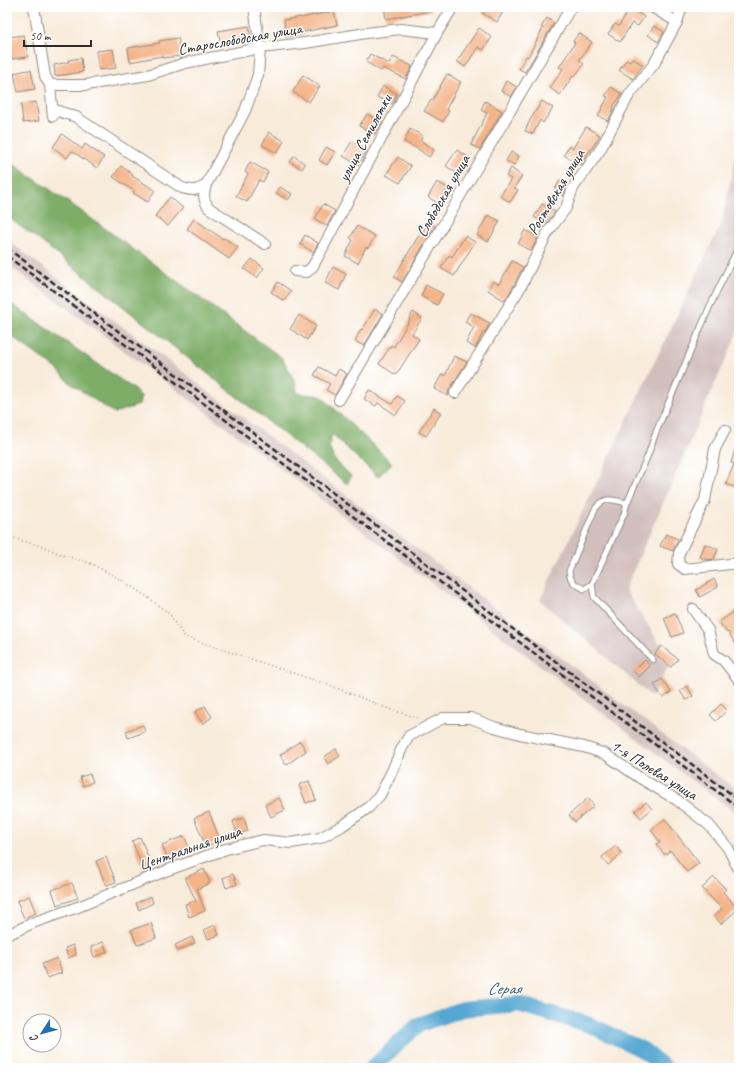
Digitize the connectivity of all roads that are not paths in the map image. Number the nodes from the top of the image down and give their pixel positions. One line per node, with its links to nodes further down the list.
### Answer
1 (34, 7): 10 (street)
2 (254, 7): 9 (street)
3 (453, 7): 8 (street, улица Семилетки)
4 (571, 7): 16 (street, Слободская улица)
5 (652, 7): 7 (street)
6 (682, 7): 7 (street, Ростовская улица)
7 (677, 22): 15 (street, Ростовская улица)
8 (437, 32): 9 (street, Старослободская улица); 14 (street, улица Семилетки)
9 (260, 48): 10 (street, Старослободская улица); 11 (street)
10 (50, 85): 11 (street)
11 (206, 185): 12 (street)
12 (265, 244)
13 (739, 246): 18 (lane)
14 (295, 271)
15 (455, 394)
16 (339, 400)
17 (725, 430): 19 (street)
18 (627, 503): 20 (lane); 20 (lane)
19 (739, 564)
20 (592, 584): 22 (lane)
21 (693, 609): 23 (street)
22 (653, 660)
23 (739, 680)
24 (434, 723): 25 (street, 1-я Полевая улица); 26 (street, Центральная улица)
25 (739, 870)
26 (7, 935)

